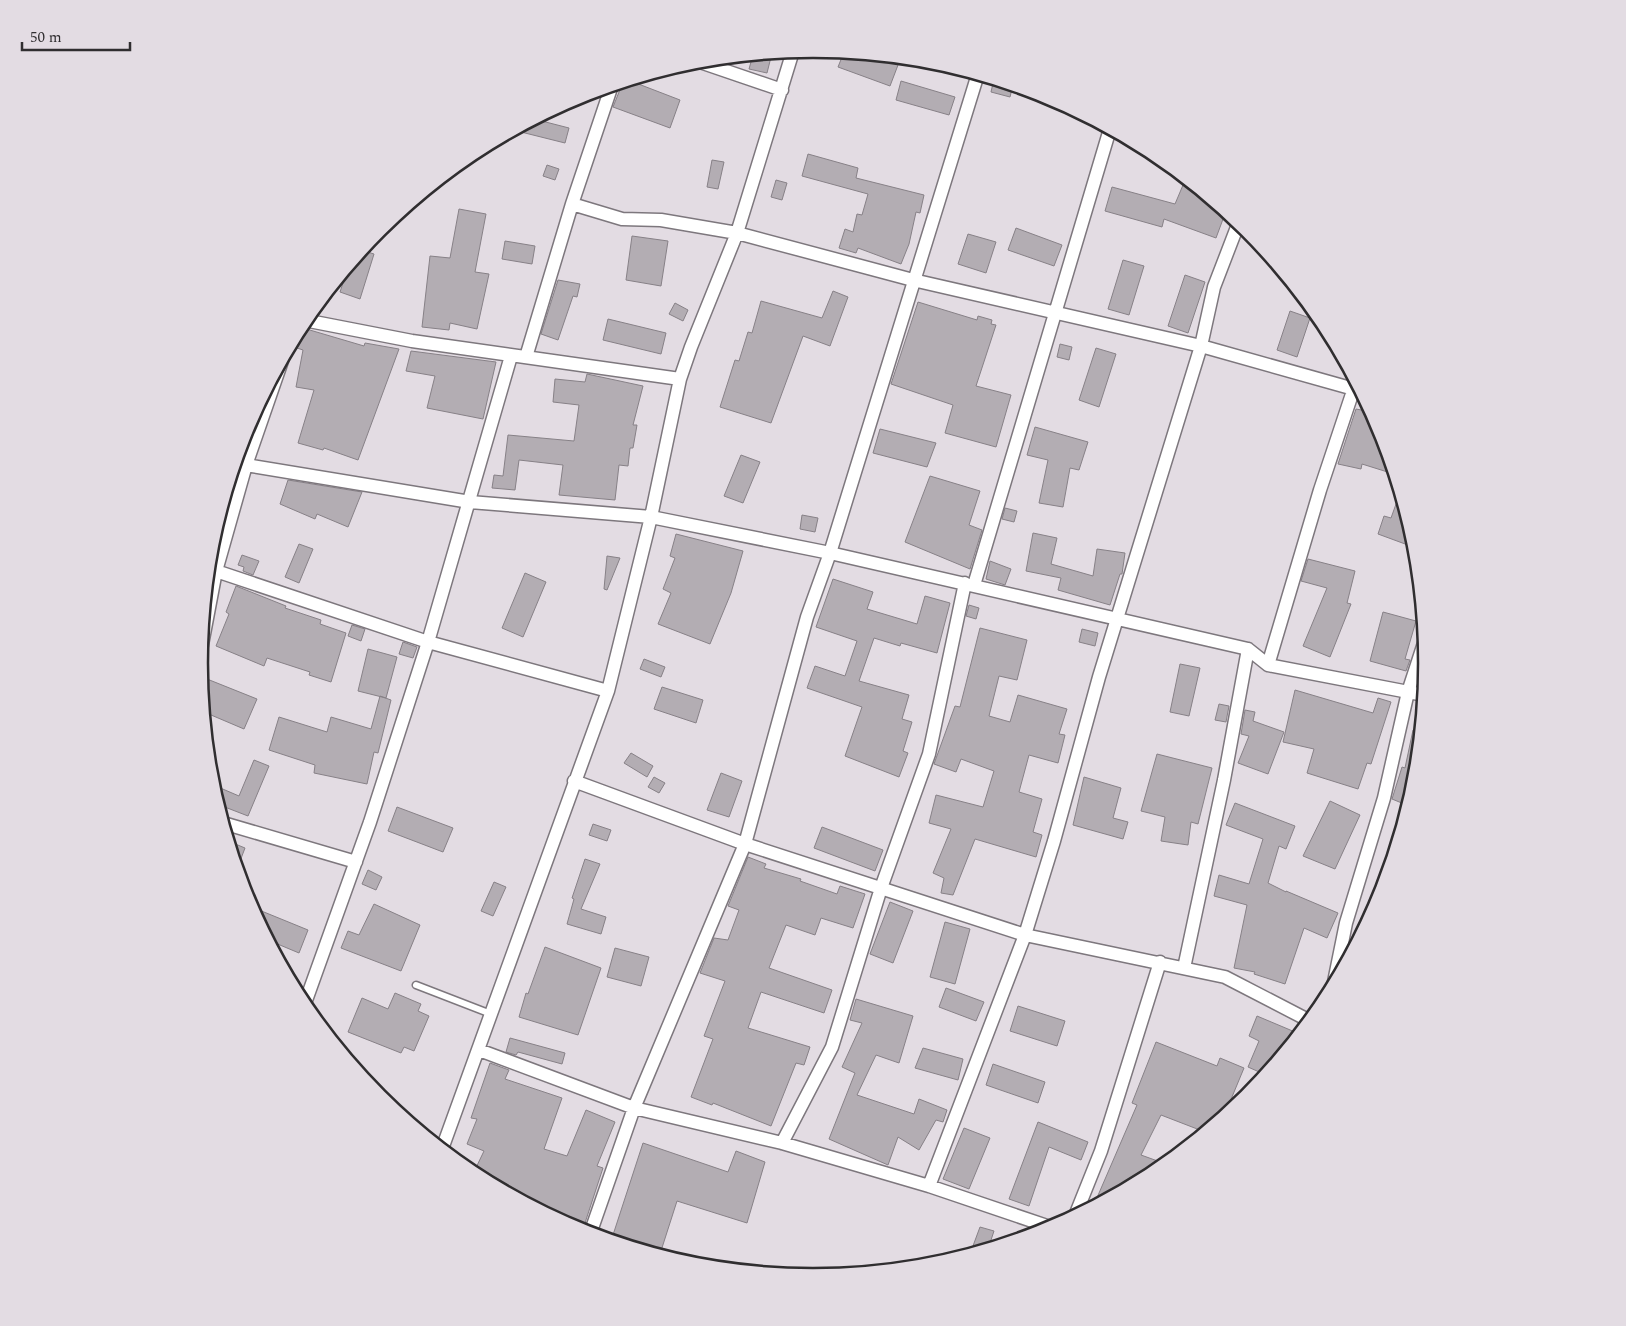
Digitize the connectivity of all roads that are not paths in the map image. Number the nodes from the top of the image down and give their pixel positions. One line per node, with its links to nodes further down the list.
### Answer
1 (791, 59): 4 (street)
2 (713, 66): 4 (street)
3 (976, 80): 10 (street)
4 (782, 90): 9 (street)
5 (609, 93): 7 (street)
6 (1108, 135): 11 (street)
7 (572, 204): 9 (street); 15 (street)
8 (1236, 230): 13 (street)
9 (737, 233): 10 (street); 16 (street)
10 (913, 280): 11 (street); 23 (street)
11 (1056, 313): 13 (street); 25 (street)
12 (314, 322): 14 (street)
13 (1201, 346): 17 (street); 27 (street)
14 (511, 356): 15 (street); 21 (street)
15 (526, 357): 16 (street)
16 (680, 379): 22 (street)
17 (1351, 385)
18 (1355, 393): 31 (street)
19 (241, 463): 21 (street)
20 (239, 470): 24 (street)
21 (470, 502): 22 (street); 28 (street)
22 (651, 517): 23 (street); 32 (street)
23 (830, 553): 25 (street); 37 (street)
24 (216, 571): 26 (street); 28 (street)
25 (969, 584): 27 (street); 39 (street)
26 (212, 590)
27 (1117, 619): 29 (street); 40 (street)
28 (428, 642): 32 (street); 38 (street)
29 (1248, 649): 31 (street); 43 (street)
30 (1418, 662): 33 (street)
31 (1268, 665): 33 (street)
32 (608, 691): 35 (street)
33 (1408, 692): 34 (street); 42 (street)
34 (1417, 693)
35 (574, 781): 37 (street); 46 (street)
36 (230, 825): 38 (street)
37 (745, 844): 39 (street); 49 (street)
38 (356, 862): 45 (street)
39 (881, 888): 40 (street); 51 (street)
40 (1025, 935): 41 (street); 52 (street)
41 (1160, 962): 43 (street); 53 (street)
42 (1337, 965)
43 (1184, 968): 47 (street)
44 (416, 985): 46 (lane)
45 (305, 992)
46 (491, 1014): 48 (street)
47 (1303, 1017)
48 (479, 1050): 49 (street); 50 (street)
49 (634, 1108): 51 (street); 55 (street)
50 (444, 1143)
51 (782, 1143): 52 (street)
52 (929, 1186): 54 (street)
53 (1079, 1207)
54 (1040, 1224)
55 (593, 1226)

